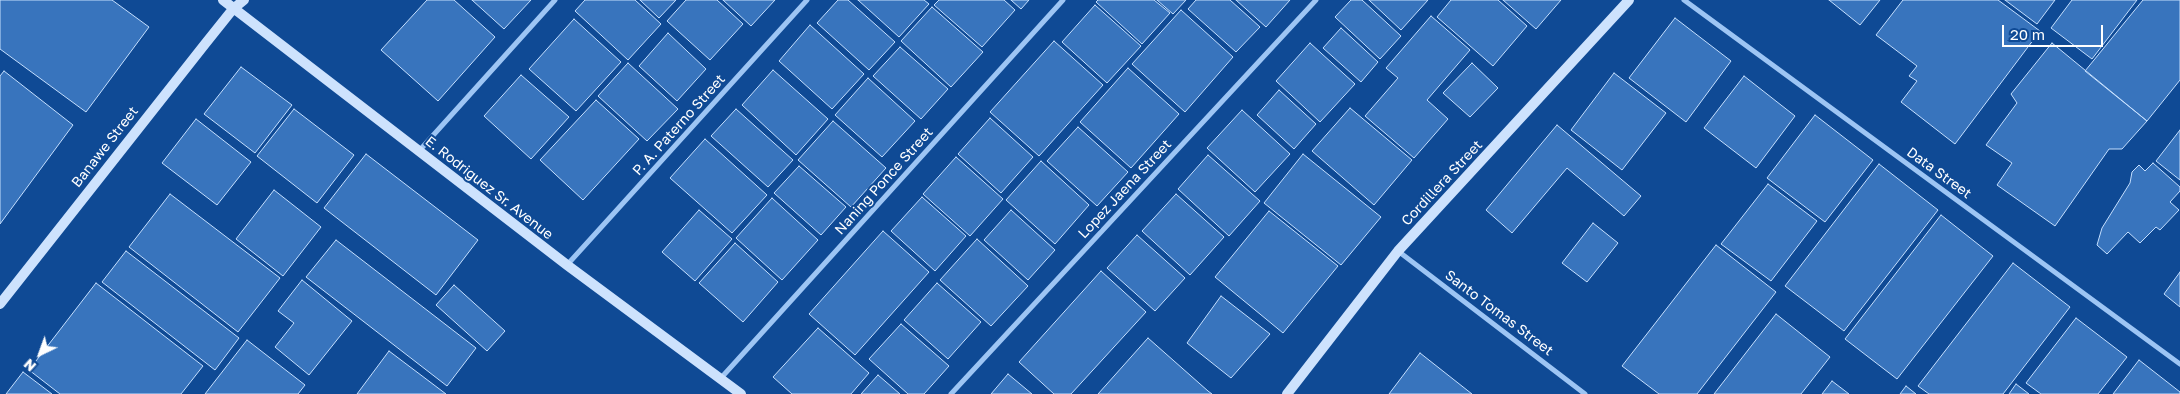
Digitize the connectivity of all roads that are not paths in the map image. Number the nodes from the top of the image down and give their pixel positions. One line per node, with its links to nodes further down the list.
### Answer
1 (222, 0): 9 (main road, E. Rodriguez Sr. Avenue)
2 (244, 0): 9 (main road, Banawe Street)
3 (555, 0): 10 (street)
4 (807, 0): 12 (street, P. A. Paterno Street)
5 (1063, 0): 15 (street, Naning Ponce Street)
6 (1316, 0): 17 (street, Lopez Jaena Street)
7 (1629, 0): 11 (main road, Cordillera Street)
8 (1684, 0): 14 (street, Data Street)
9 (233, 9): 10 (main road, E. Rodriguez Sr. Avenue); 13 (main road, Banawe Street)
10 (419, 151): 12 (main road, E. Rodriguez Sr. Avenue)
11 (1398, 251): 18 (main road, Cordillera Street); 19 (street, Santo Tomas Street)
12 (567, 265): 15 (main road, E. Rodriguez Sr. Avenue)
13 (0, 304)
14 (2180, 364)
15 (721, 378): 16 (main road, E. Rodriguez Sr. Avenue)
16 (742, 394)
17 (951, 394)
18 (1287, 394)
19 (1585, 394)

